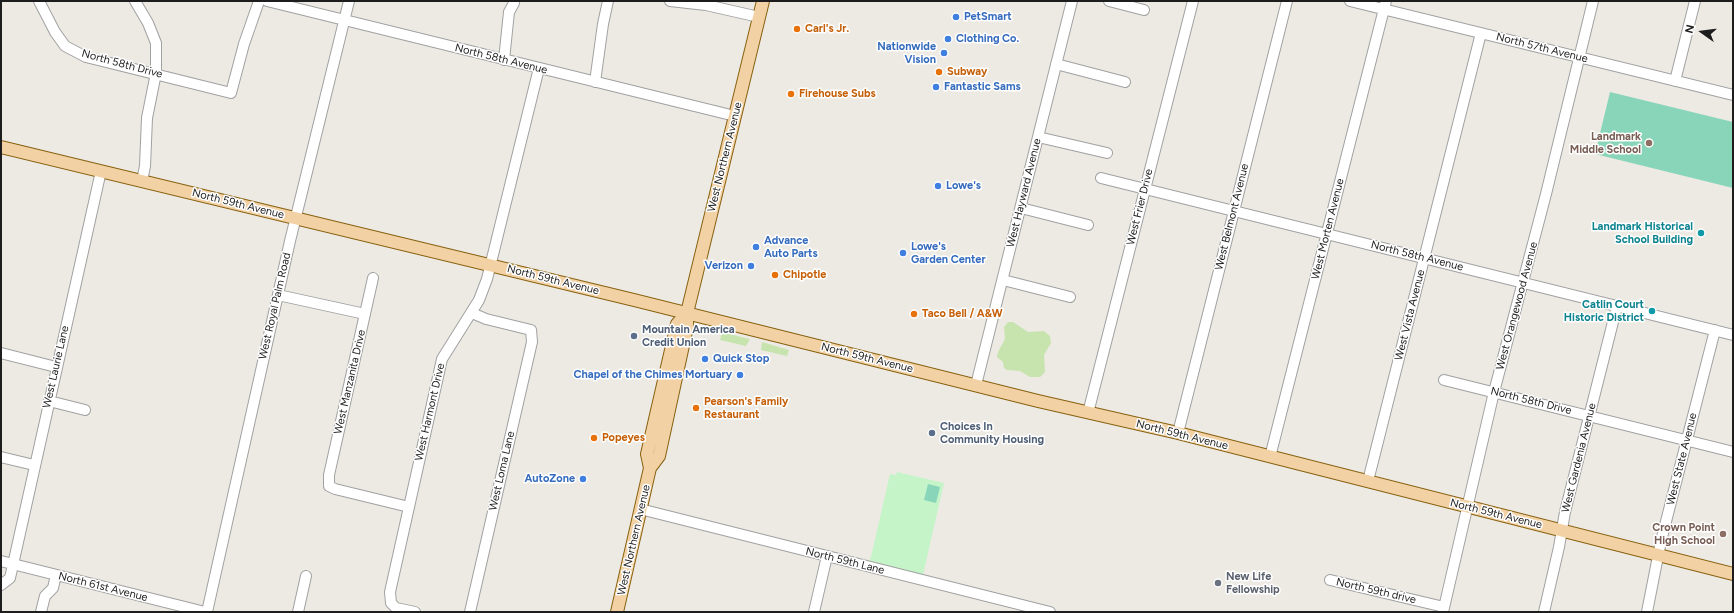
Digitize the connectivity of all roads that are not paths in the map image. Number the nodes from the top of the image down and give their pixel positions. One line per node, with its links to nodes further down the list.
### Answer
1 (39, 1): 26 (street, North 58th Drive)
2 (135, 1): 26 (street)
3 (259, 1): 26 (street, North 58th Drive)
4 (268, 1): 20 (street, North 58th Avenue)
5 (349, 1): 20 (street, West Royal Palm Road)
6 (608, 1): 28 (street)
7 (670, 1): 19 (street)
8 (763, 1): 19 (main road, West Northern Avenue)
9 (1072, 1): 24 (street, West Hayward Avenue)
10 (1109, 1): 18 (street)
11 (1193, 1): 38 (street, West Frier Drive)
12 (1287, 1): 40 (street, West Belmont Avenue)
13 (1350, 1): 17 (street, North 57th Avenue)
14 (1594, 1): 22 (street, West Orangewood Avenue)
15 (1695, 1): 27 (street)
16 (514, 3): 23 (street)
17 (1385, 5): 21 (street, North 57th Avenue); 43 (street, West Morten Avenue)
18 (1144, 10)
19 (759, 17): 31 (main road, West Northern Avenue)
20 (344, 20): 23 (street, North 58th Avenue); 41 (street, West Royal Palm Road)
21 (1481, 33): 22 (street, North 57th Avenue); 44 (street, West Vista Avenue)
22 (1579, 57): 27 (street, North 57th Avenue); 48 (street, West Orangewood Avenue)
23 (504, 60): 25 (street, North 58th Avenue)
24 (1056, 64): 29 (street); 32 (street, West Hayward Avenue)
25 (538, 68): 28 (street, North 58th Avenue); 45 (street, West Harmont Drive)
26 (156, 73): 37 (street)
27 (1675, 81): 30 (street, North 57th Avenue)
28 (594, 82): 31 (street, North 58th Avenue)
29 (1125, 82)
30 (1733, 96)
31 (735, 116): 53 (main road, West Northern Avenue)
32 (1038, 137): 34 (street); 39 (street, West Hayward Avenue)
33 (1, 146): 35 (main road, North 59th Avenue)
34 (1107, 153)
35 (101, 171): 37 (main road, North 59th Avenue); 58 (street, West Laurie Lane)
36 (1100, 178): 38 (street, North 58th Avenue)
37 (142, 181): 41 (main road, North 59th Avenue)
38 (1145, 189): 40 (street, North 58th Avenue); 64 (street, West Frier Drive)
39 (1020, 208): 42 (street); 47 (street, West Hayward Avenue)
40 (1234, 211): 43 (street, North 58th Avenue); 66 (street, West Belmont Avenue)
41 (296, 218): 45 (main road, North 59th Avenue); 49 (street, West Royal Palm Road)
42 (1088, 225)
43 (1327, 234): 44 (street, North 58th Avenue); 70 (street, West Morten Avenue)
44 (1425, 258): 48 (street, North 58th Avenue); 72 (street, West Vista Avenue)
45 (490, 265): 52 (street, West Harmont Drive); 53 (main road, North 59th Avenue)
46 (373, 278): 54 (street, West Manzanita Drive)
47 (1003, 280): 50 (street); 60 (street, West Hayward Avenue)
48 (1523, 282): 51 (street, North 58th Avenue); 61 (street, West Orangewood Avenue)
49 (278, 295): 54 (street); 88 (street, West Royal Palm Road)
50 (1070, 297)
51 (1618, 306): 55 (street, North 58th Avenue); 65 (street, West Gardenia Avenue)
52 (472, 313): 73 (street, West Harmont Drive); 91 (street, West Loma Lane)
53 (687, 313): 60 (main road, North 59th Avenue); 75 (main road, West Northern Avenue)
54 (365, 314): 73 (street, West Manzanita Drive)
55 (1715, 330): 56 (street, North 58th Avenue); 67 (street, West State Avenue)
56 (1733, 335)
57 (1, 353): 58 (street)
58 (56, 367): 62 (street, West Laurie Lane)
59 (1444, 380): 61 (street, North 58th Drive)
60 (976, 386): 64 (main road, North 59th Avenue)
61 (1494, 392): 65 (street, North 58th Drive); 74 (street, West Orangewood Avenue)
62 (49, 401): 63 (street); 71 (street, West Laurie Lane)
63 (85, 410)
64 (1088, 413): 66 (main road, North 59th Avenue)
65 (1589, 416): 67 (street, North 58th Drive); 76 (street, West Gardenia Avenue)
66 (1178, 433): 70 (main road, North 59th Avenue)
67 (1686, 441): 68 (street, North 58th Drive); 78 (street, West State Avenue)
68 (1733, 452)
69 (1, 457): 71 (street)
70 (1270, 457): 72 (main road, North 59th Avenue)
71 (34, 465): 80 (street, West Laurie Lane)
72 (1368, 481): 74 (main road, North 59th Avenue)
73 (409, 506): 90 (street, West Harmont Drive)
74 (1467, 506): 76 (main road, North 59th Avenue); 86 (street, West Orangewood Avenue)
75 (640, 509): 77 (street, North 59th Lane); 92 (main road, West Northern Avenue)
76 (1562, 531): 78 (main road, North 59th Avenue); 95 (street, West Gardenia Avenue)
77 (827, 556): 93 (street); 94 (street, North 59th Lane)
78 (1659, 556): 81 (main road, North 59th Avenue); 96 (street, West State Avenue)
79 (1, 561): 80 (street, North 61st Avenue)
80 (12, 564): 82 (street, North 61st Avenue); 85 (street, West Laurie Lane)
81 (1733, 574)
82 (56, 575): 87 (street); 88 (street, North 61st Avenue)
83 (306, 576): 89 (street)
84 (1330, 580): 86 (street, North 59th drive)
85 (1, 584)
86 (1444, 610)
87 (41, 612)
88 (206, 612)
89 (298, 612)
90 (415, 612)
91 (470, 612)
92 (617, 612)
93 (814, 612)
94 (1050, 612)
95 (1544, 612)
96 (1647, 612)

